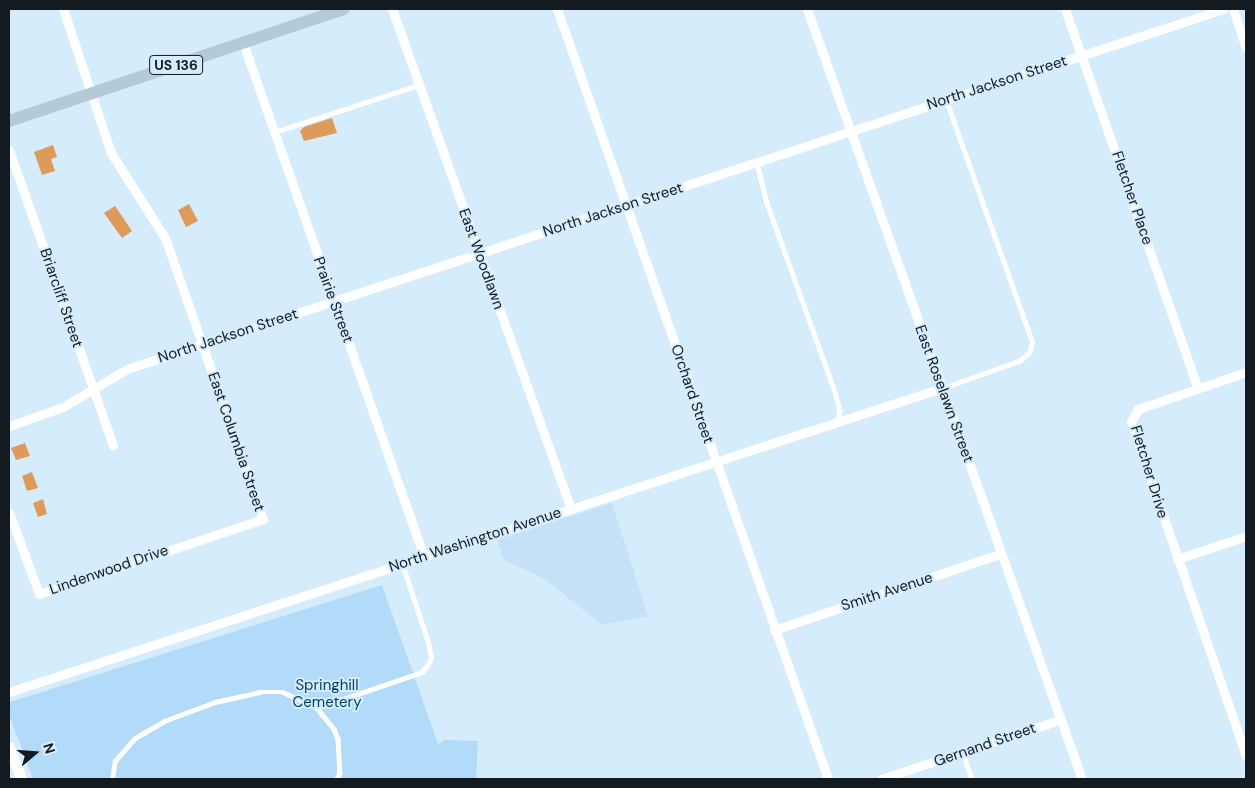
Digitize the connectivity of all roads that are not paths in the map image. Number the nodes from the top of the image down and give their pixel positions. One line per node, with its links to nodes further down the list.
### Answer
1 (63, 9): 13 (street, East Columbia Street)
2 (344, 9): 9 (main road, US 136)
3 (392, 9): 12 (street, East Woodlawn)
4 (557, 9): 20 (street, Orchard Street)
5 (807, 9): 17 (street, East Roselawn Street)
6 (1065, 9): 11 (street, Fletcher Place)
7 (1224, 9): 11 (street, North Jackson Street)
8 (1233, 9): 10 (street)
9 (243, 43): 13 (main road, US 136); 16 (street, Prairie Street)
10 (1246, 48)
11 (1081, 55): 14 (street, North Jackson Street); 26 (street, Fletcher Place)
12 (420, 85): 16 (lane); 21 (street, East Woodlawn)
13 (91, 92): 15 (main road, US 136); 23 (street, East Columbia Street)
14 (946, 100): 17 (street, North Jackson Street); 25 (lane)
15 (9, 121)
16 (274, 132): 22 (street, Prairie Street)
17 (850, 132): 19 (street, North Jackson Street); 25 (street, East Roselawn Street)
18 (9, 150): 27 (street, Briarcliff Street)
19 (757, 163): 20 (street, North Jackson Street); 28 (lane)
20 (626, 207): 21 (street, North Jackson Street); 31 (street, Orchard Street)
21 (479, 253): 22 (street, North Jackson Street); 32 (street, East Woodlawn)
22 (334, 302): 23 (street, North Jackson Street); 37 (street, Prairie Street)
23 (202, 344): 27 (street, North Jackson Street); 34 (street, East Columbia Street)
24 (1246, 372): 26 (street, Fletcher Drive)
25 (942, 388): 28 (street, North Washington Avenue); 36 (street, East Roselawn Street)
26 (1198, 388): 38 (street, Fletcher Drive)
27 (93, 389): 29 (street, North Jackson Street); 30 (street, Briarcliff Street)
28 (836, 423): 31 (street, North Washington Avenue)
29 (9, 426)
30 (113, 445)
31 (715, 462): 32 (street, North Washington Avenue); 40 (street, Orchard Street)
32 (571, 509): 37 (street, North Washington Avenue)
33 (9, 512): 34 (street, Lindenwood Drive)
34 (263, 519)
35 (1246, 536): 38 (street)
36 (1000, 554): 40 (street, Smith Avenue); 43 (street, East Roselawn Street)
37 (424, 557): 39 (street, North Washington Avenue)
38 (1177, 559): 46 (street, Fletcher Drive)
39 (402, 564): 41 (street, North Washington Avenue); 42 (lane)
40 (774, 630): 50 (street, Orchard Street)
41 (9, 692)
42 (317, 708): 48 (lane); 49 (lane)
43 (1059, 720): 45 (street, Gernand Street); 53 (street, East Roselawn Street)
44 (9, 747): 47 (main road)
45 (963, 753): 51 (street, Gernand Street); 52 (lane)
46 (1246, 756)
47 (21, 779)
48 (112, 779)
49 (337, 779)
50 (828, 779)
51 (881, 779)
52 (972, 779)
53 (1082, 779)

